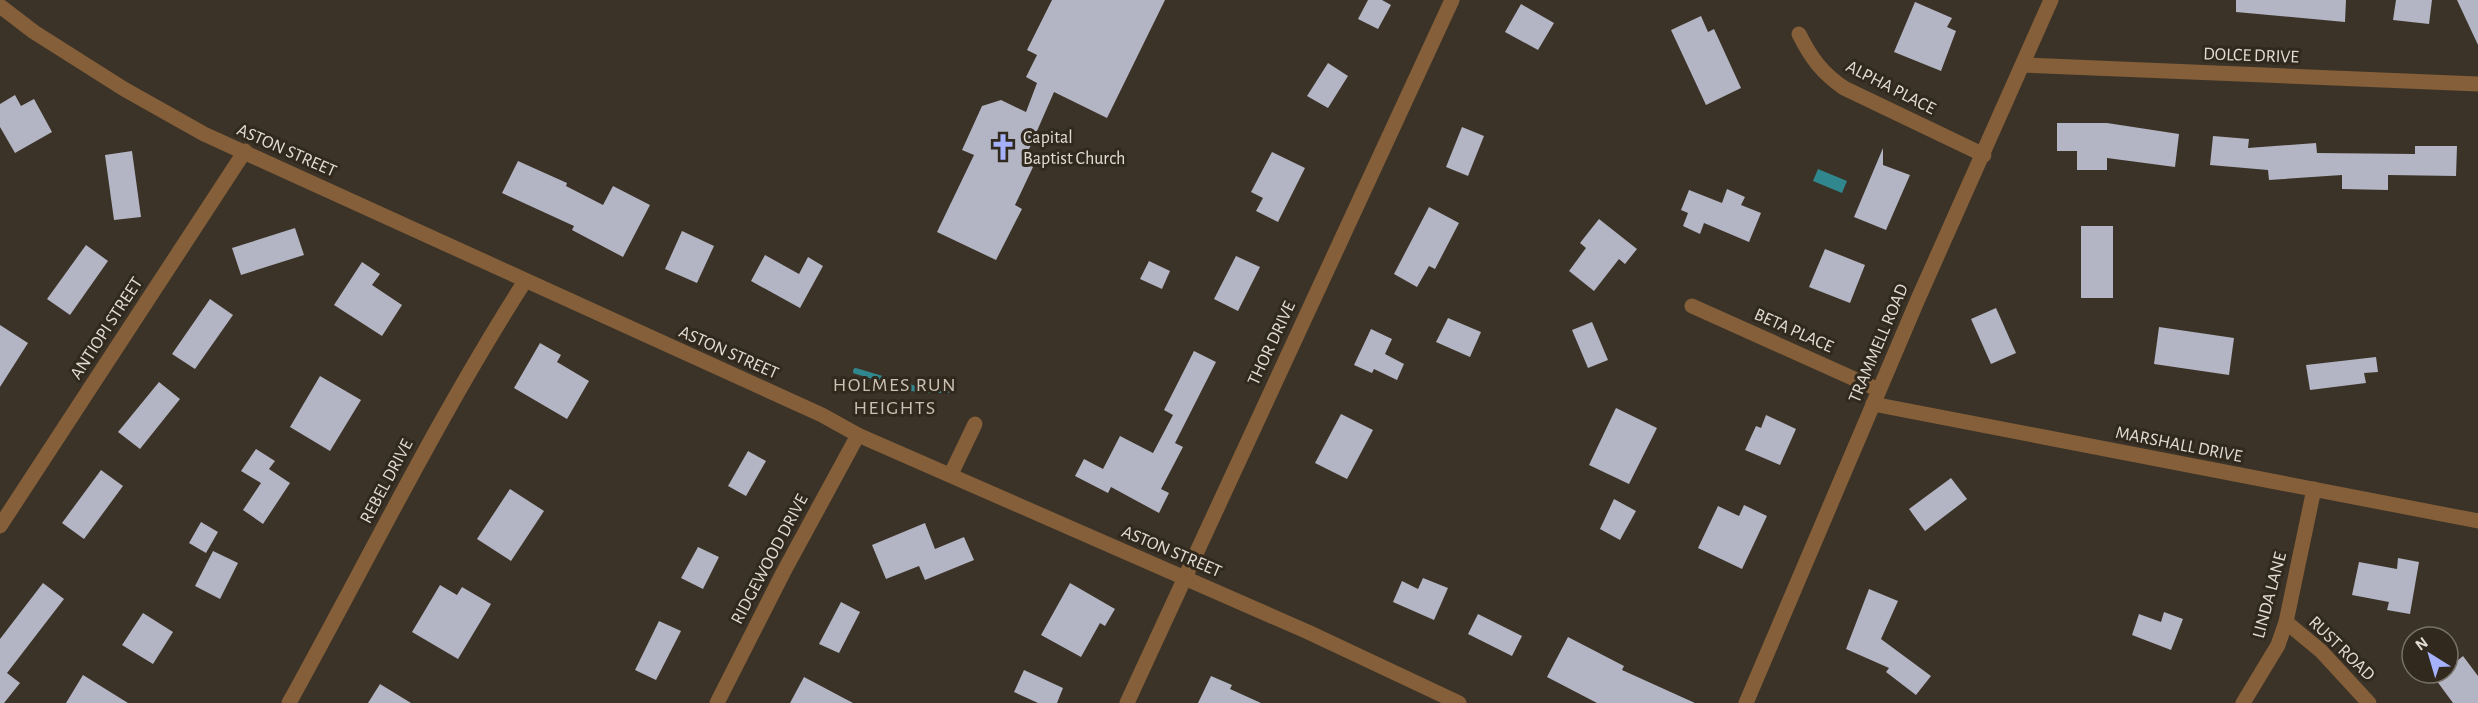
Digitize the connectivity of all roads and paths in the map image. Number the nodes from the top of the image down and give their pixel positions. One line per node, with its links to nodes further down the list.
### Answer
1 (1452, 0): 18 (street, THOR DRIVE)
2 (2051, 0): 5 (street, TRAMMELL ROAD)
3 (0, 7): 7 (street, ASTON STREET)
4 (1798, 34): 8 (street, ALPHA PLACE)
5 (2023, 65): 6 (street, DOLCE DRIVE); 8 (street, TRAMMELL ROAD)
6 (2478, 84)
7 (244, 151): 9 (street, ASTON STREET); 17 (street, ANTIOPI STREET)
8 (1984, 154): 11 (street, TRAMMELL ROAD)
9 (525, 281): 13 (street, ASTON STREET); 20 (street, REBEL DRIVE)
10 (1692, 306): 11 (street, BETA PLACE)
11 (1876, 397): 15 (street, MARSHALL DRIVE); 24 (street, TRAMMELL ROAD)
12 (975, 424): 14 (street)
13 (858, 435): 14 (street, ASTON STREET); 21 (street, RIDGEWOOD DRIVE)
14 (951, 474): 18 (street, ASTON STREET)
15 (2314, 489): 16 (street, MARSHALL DRIVE); 19 (street, LINDA LANE)
16 (2478, 521)
17 (0, 526)
18 (1184, 578): 22 (street, THOR DRIVE); 23 (street, ASTON STREET)
19 (2286, 622): 25 (street, LINDA LANE); 26 (street, RUST ROAD)
20 (289, 703)
21 (717, 703)
22 (1127, 703)
23 (1459, 703)
24 (1746, 703)
25 (2243, 703)
26 (2369, 703)

